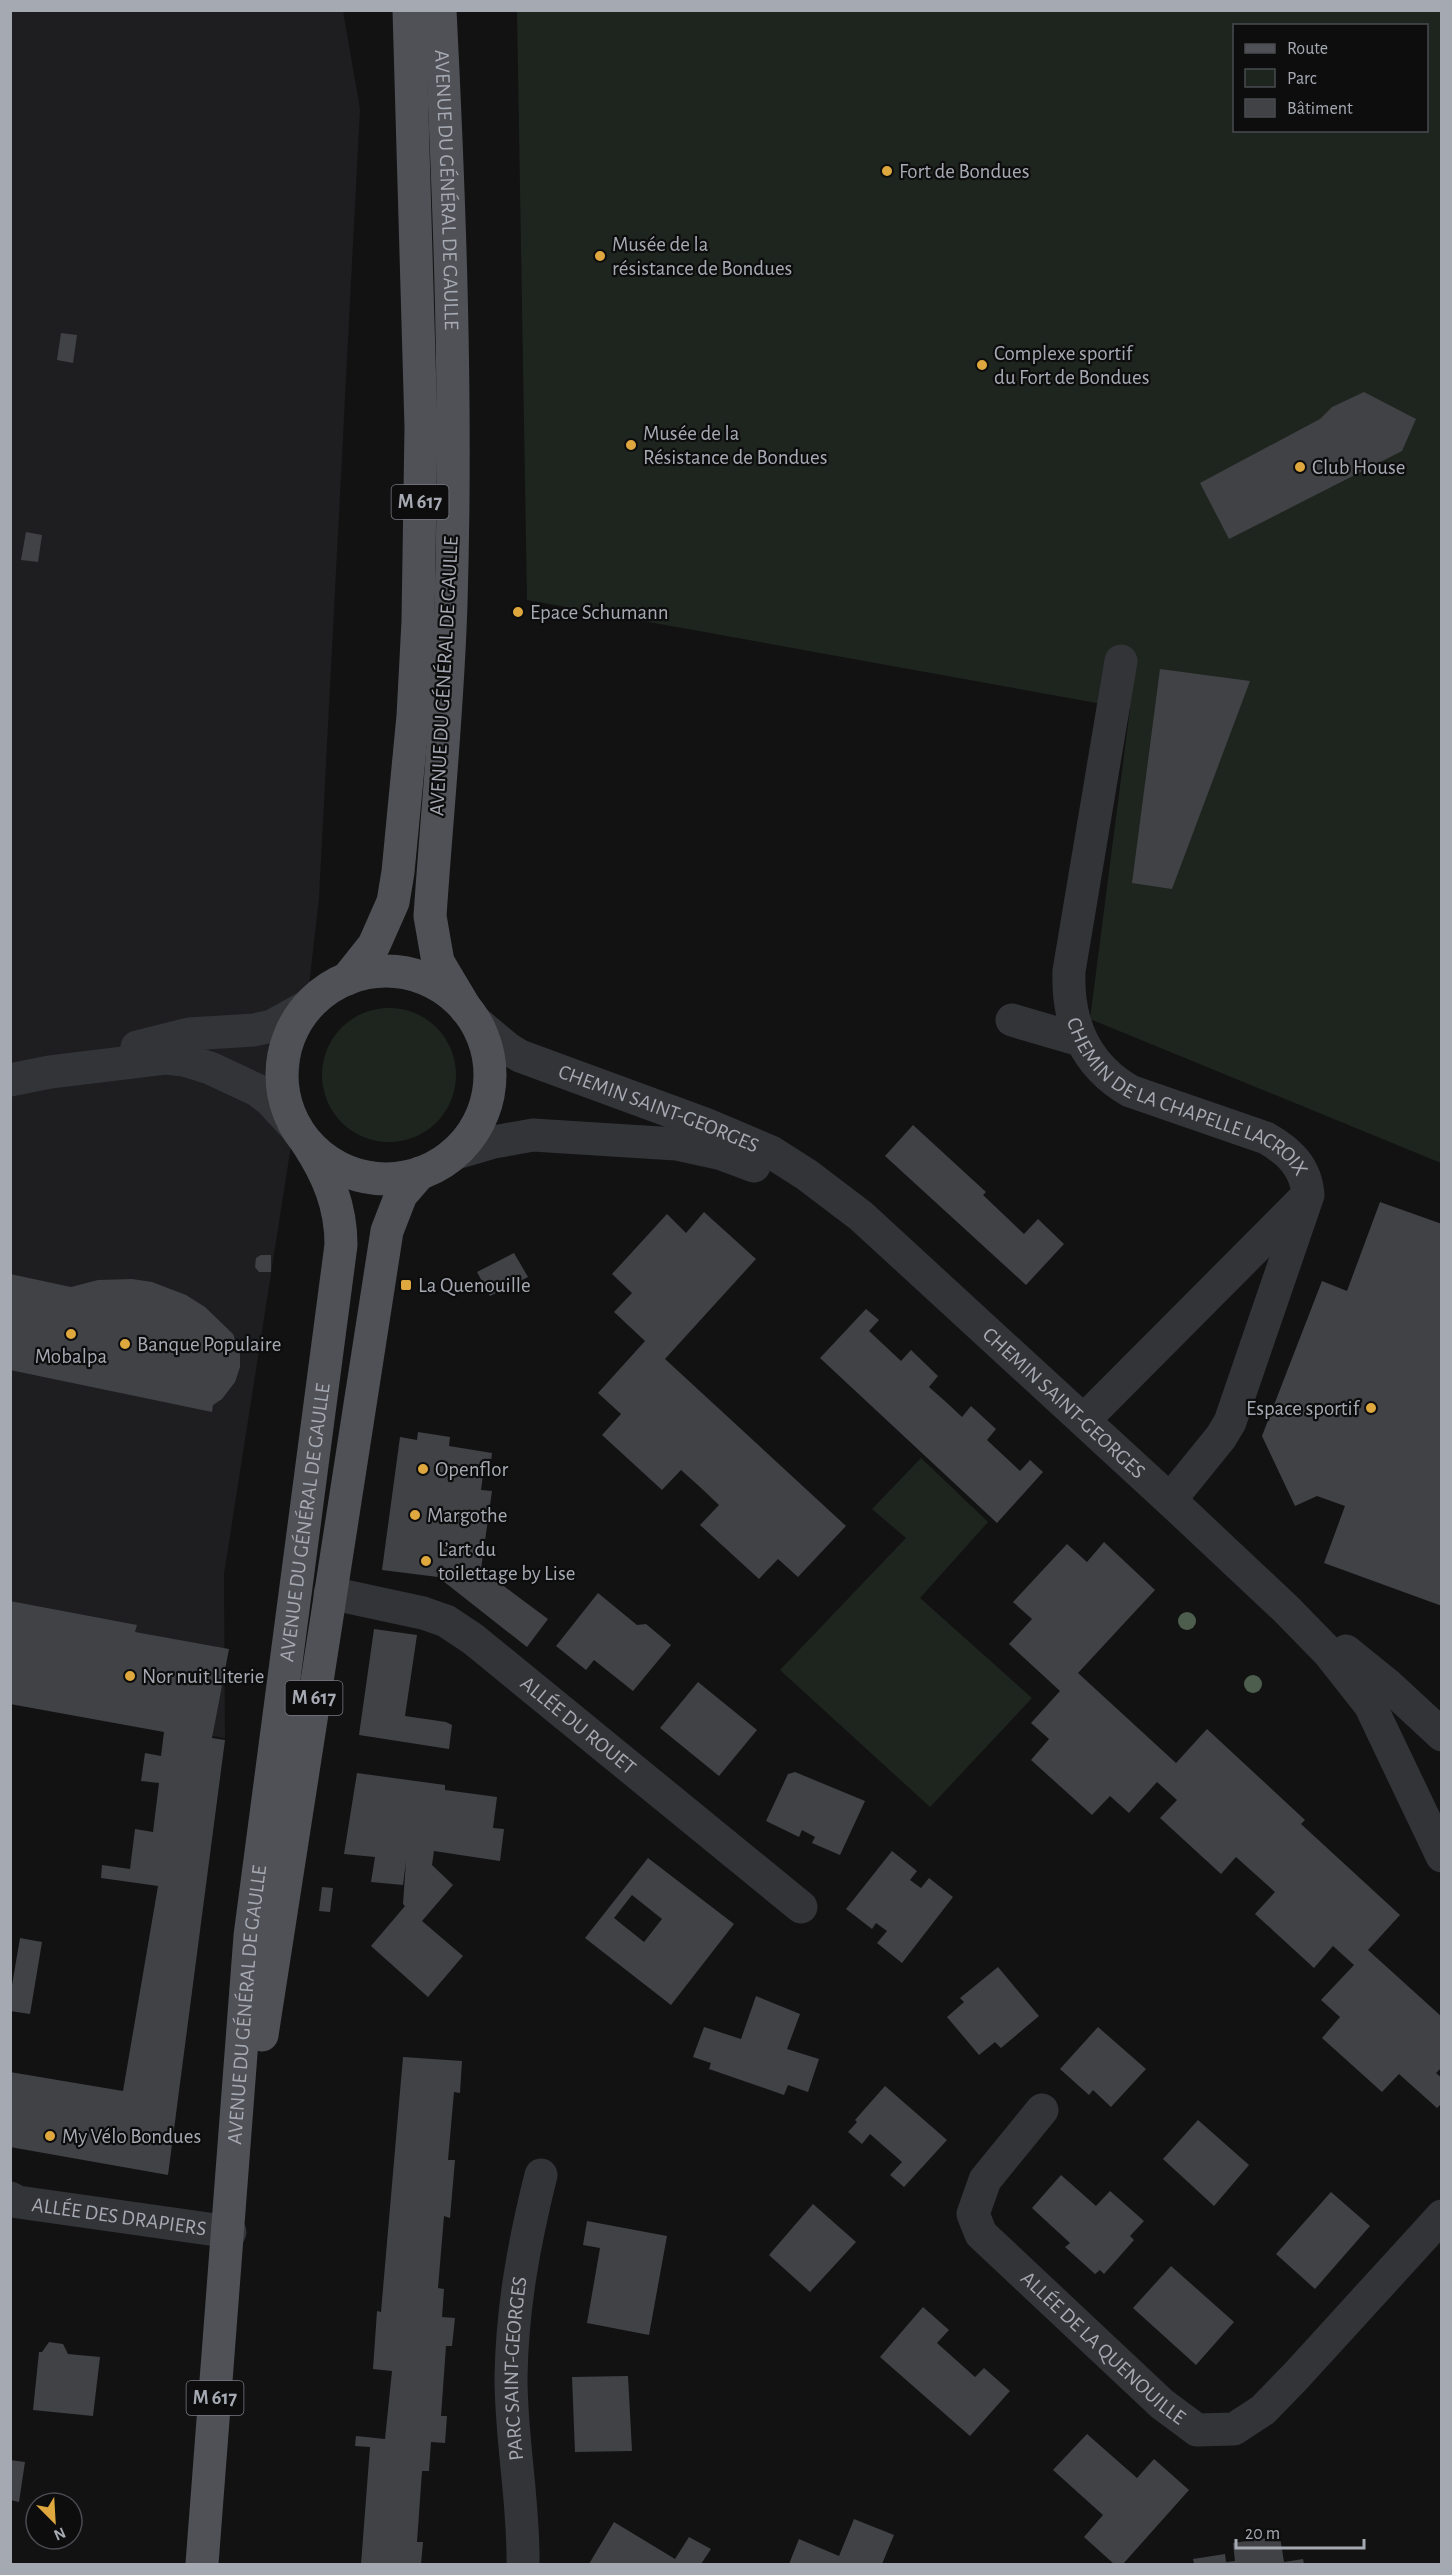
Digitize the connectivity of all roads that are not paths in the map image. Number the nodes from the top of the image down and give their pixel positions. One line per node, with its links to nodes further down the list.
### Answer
1 (409, 10): 4 (main road, AVENUE DU GÉNÉRAL DE GAULLE / M 617)
2 (440, 10): 6 (main road, AVENUE DU GÉNÉRAL DE GAULLE / M 617)
3 (1121, 661): 8 (street, CHEMIN DE LA CHAPELLE LACROIX)
4 (347, 979): 5 (main road); 6 (main road)
5 (308, 1006): 9 (street); 11 (main road)
6 (471, 1015): 12 (main road); 15 (street, CHEMIN SAINT-GEORGES)
7 (1012, 1020): 8 (street)
8 (1080, 1040): 14 (street, CHEMIN DE LA CHAPELLE LACROIX)
9 (50, 1072): 10 (street); 11 (street)
10 (10, 1080)
11 (302, 1136): 13 (main road); 27 (main road, AVENUE DU GÉNÉRAL DE GAULLE / M 617)
12 (453, 1154): 13 (main road); 15 (street, CHEMIN SAINT-GEORGES)
13 (420, 1173): 18 (main road, AVENUE DU GÉNÉRAL DE GAULLE / M 617)
14 (1308, 1195): 16 (street); 17 (street, CHEMIN DE LA CHAPELLE LACROIX)
15 (840, 1199): 16 (street, CHEMIN SAINT-GEORGES)
16 (1084, 1420): 17 (street, CHEMIN SAINT-GEORGES)
17 (1170, 1500): 19 (street, CHEMIN SAINT-GEORGES)
18 (330, 1593): 22 (street, ALLÉE DU ROUET); 27 (main road, AVENUE DU GÉNÉRAL DE GAULLE / M 617)
19 (1286, 1609): 20 (street, CHEMIN SAINT-GEORGES); 21 (street, CHEMIN SAINT-GEORGES)
20 (1442, 1735)
21 (1442, 1856)
22 (801, 1907)
23 (1042, 2110): 26 (street, ALLÉE DE LA QUENOUILLE)
24 (542, 2175): 29 (street, PARC SAINT-GEORGES)
25 (10, 2198): 27 (street, ALLÉE DES DRAPIERS)
26 (1442, 2216)
27 (230, 2232): 28 (main road, AVENUE DU GÉNÉRAL DE GAULLE / M 617)
28 (202, 2565)
29 (523, 2565)

